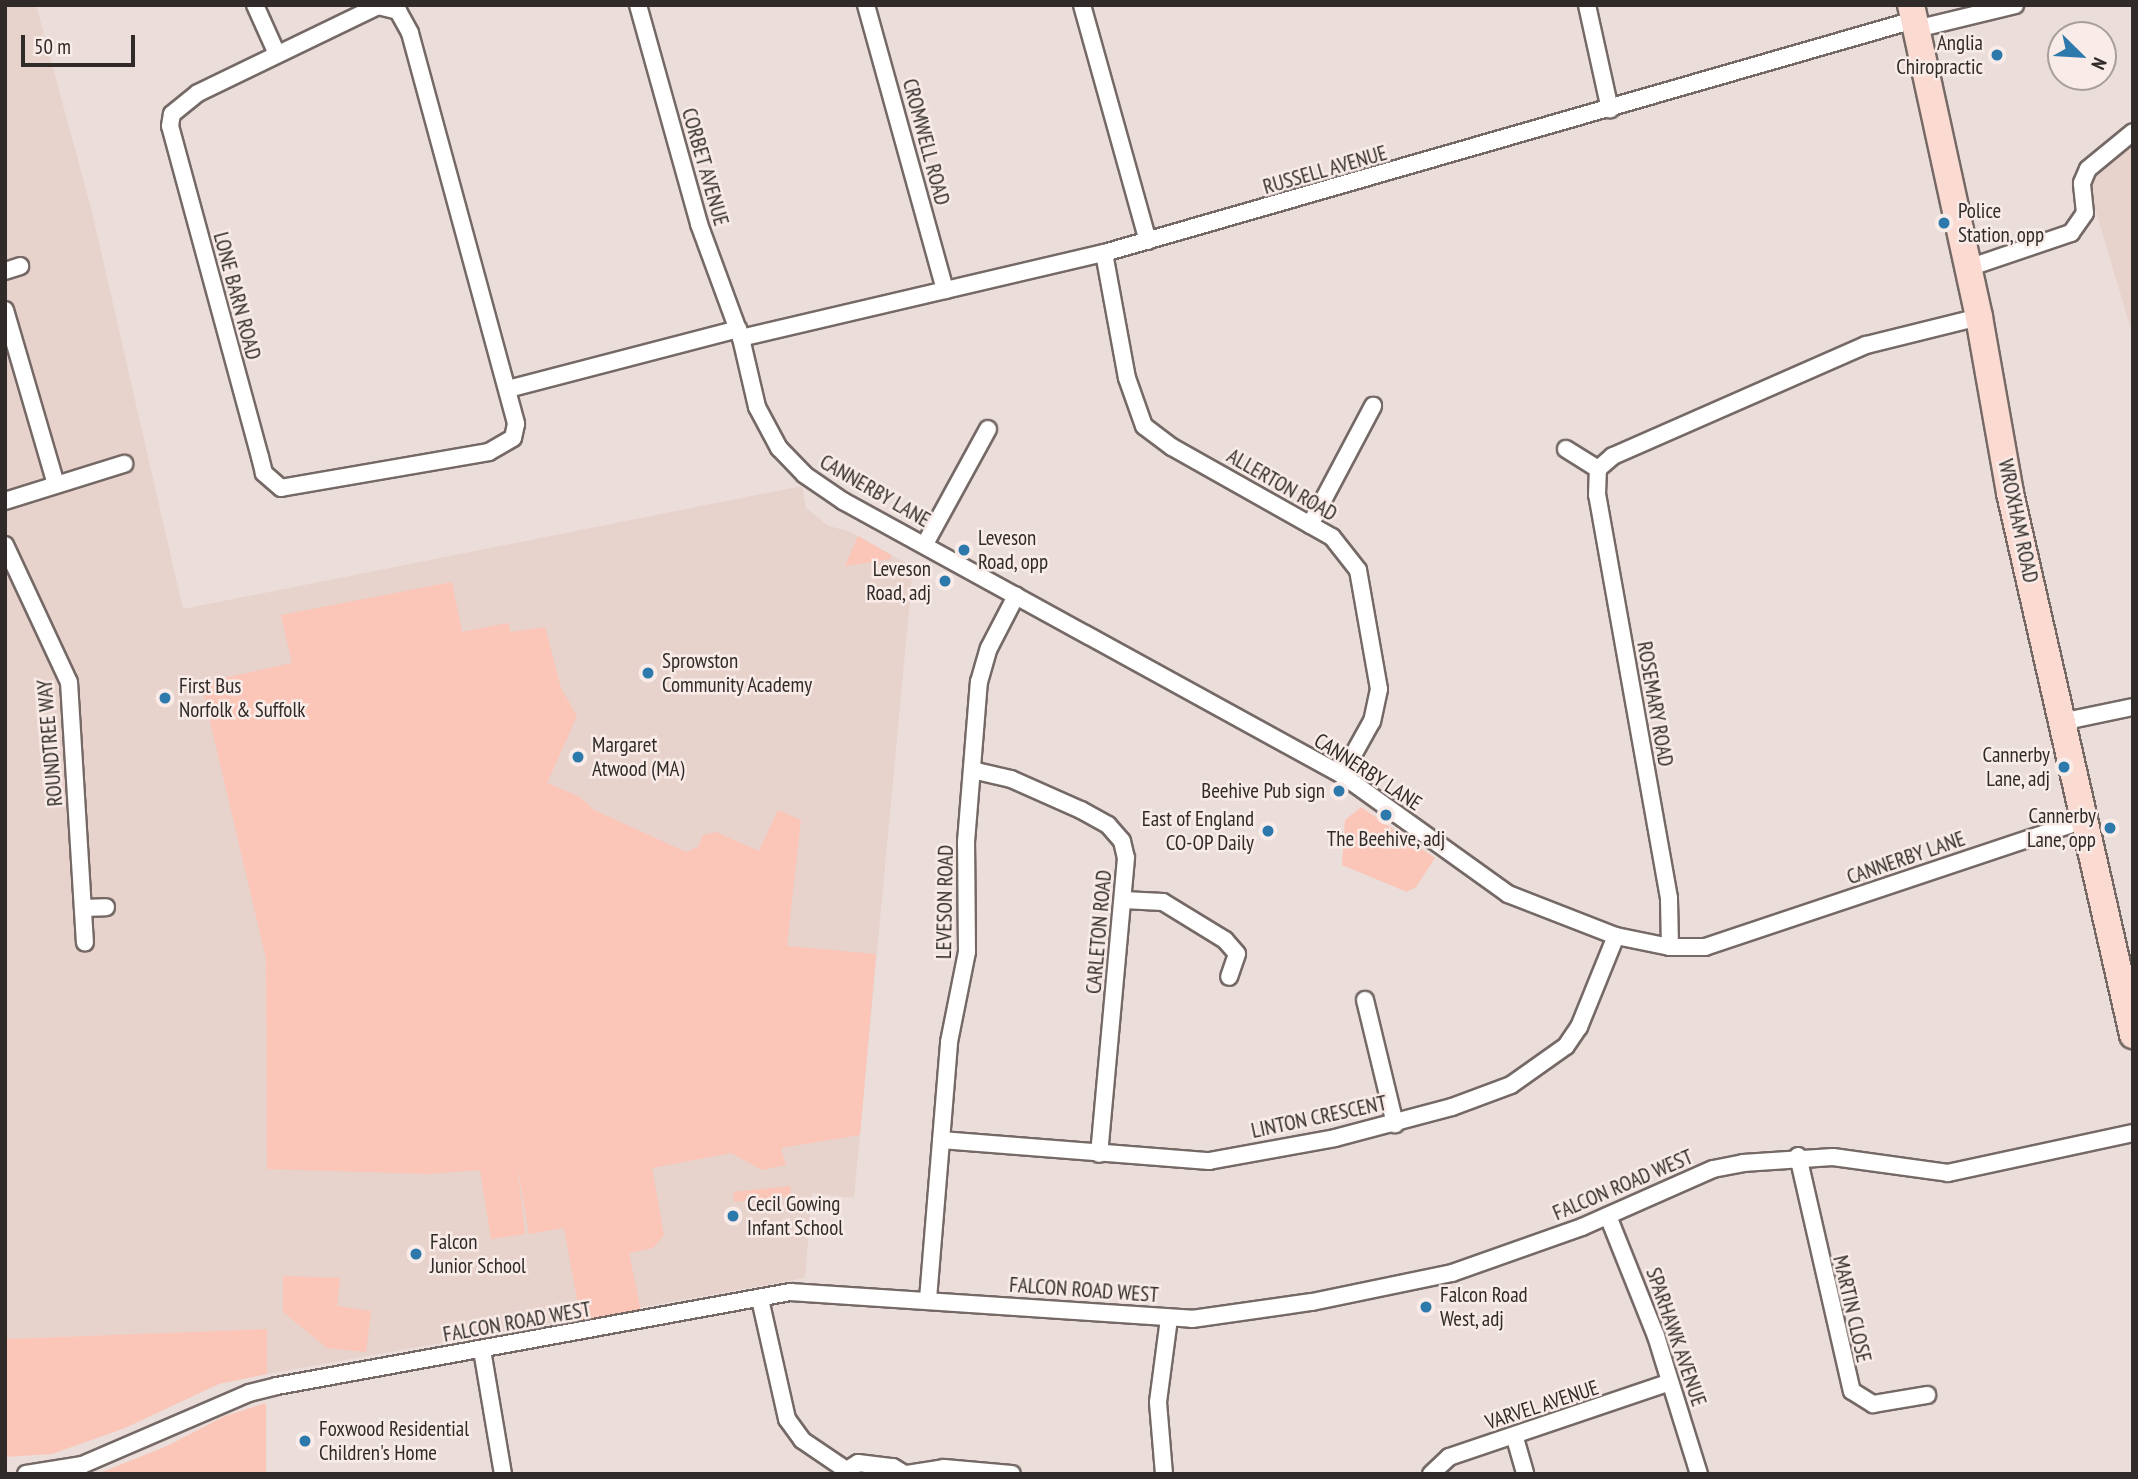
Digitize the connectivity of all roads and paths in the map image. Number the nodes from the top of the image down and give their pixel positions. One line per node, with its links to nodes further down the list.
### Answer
1 (255, 5): 9 (street)
2 (638, 5): 18 (street, CORBET AVENUE)
3 (866, 5): 15 (street, CROMWELL ROAD)
4 (1082, 5): 12 (street)
5 (1587, 5): 10 (street)
6 (2015, 5): 8 (street, RUSSELL AVENUE)
7 (392, 7): 9 (street, LONE BARN ROAD); 19 (street, LONE BARN ROAD)
8 (1914, 18): 10 (street, RUSSELL AVENUE); 14 (main road, WROXHAM ROAD)
9 (277, 54): 19 (street, LONE BARN ROAD)
10 (1610, 110): 12 (street, RUSSELL AVENUE)
11 (2133, 132): 14 (street)
12 (1148, 241): 13 (street, RUSSELL AVENUE)
13 (1104, 253): 15 (street, RUSSELL AVENUE); 27 (street, ALLERTON ROAD)
14 (1968, 268): 17 (main road, WROXHAM ROAD)
15 (945, 290): 18 (street, RUSSELL AVENUE)
16 (5, 310): 25 (street)
17 (1979, 317): 24 (street); 32 (main road, WROXHAM ROAD)
18 (739, 334): 19 (street); 28 (street, CANNERBY LANE)
19 (508, 389)
20 (1373, 406): 27 (street)
21 (988, 429): 28 (street)
22 (1566, 449): 24 (street)
23 (124, 464): 25 (street)
24 (1598, 469): 41 (street, ROSEMARY ROAD)
25 (56, 484): 26 (street)
26 (5, 501)
27 (1310, 525): 34 (street, ALLERTON ROAD)
28 (925, 544): 30 (street, CANNERBY LANE)
29 (5, 545): 38 (street, ROUNDTREE WAY)
30 (1016, 596): 33 (street, LEVESON ROAD); 34 (street, CANNERBY LANE)
31 (2133, 707): 32 (street)
32 (2062, 722): 35 (main road, WROXHAM ROAD)
33 (972, 770): 36 (street, CARLETON ROAD); 47 (street, LEVESON ROAD)
34 (1342, 775): 39 (street, CANNERBY LANE)
35 (2085, 820): 41 (street, CANNERBY LANE); 44 (main road, WROXHAM ROAD)
36 (1123, 900): 42 (street); 48 (street, CARLETON ROAD)
37 (106, 907): 38 (street)
38 (83, 908): 40 (street, ROUNDTREE WAY)
39 (1616, 936): 41 (street, CANNERBY LANE); 45 (street, LINTON CRESCENT)
40 (85, 943)
41 (1670, 947)
42 (1229, 977)
43 (1365, 1000): 45 (street)
44 (2133, 1035)
45 (1395, 1124): 48 (street, LINTON CRESCENT)
46 (2133, 1133): 49 (street, FALCON ROAD WEST)
47 (942, 1140): 48 (street, LINTON CRESCENT); 52 (street, LEVESON ROAD)
48 (1099, 1154)
49 (1798, 1156): 50 (street, FALCON ROAD WEST); 56 (street, MARTIN CLOSE)
50 (1608, 1216): 53 (street, FALCON ROAD WEST); 55 (street, SPARHAWK AVENUE)
51 (760, 1299): 52 (street, FALCON ROAD WEST); 54 (street, FALCON ROAD WEST); 58 (street)
52 (928, 1299): 53 (street, FALCON ROAD WEST)
53 (1169, 1318): 63 (street)
54 (482, 1350): 59 (street, FALCON ROAD WEST); 60 (street)
55 (1670, 1382): 57 (street, VARVEL AVENUE); 66 (street, SPARHAWK AVENUE)
56 (1927, 1395)
57 (1515, 1438): 64 (street, VARVEL AVENUE); 65 (street)
58 (850, 1472): 61 (street)
59 (26, 1474)
60 (503, 1474)
61 (905, 1474): 62 (street)
62 (1012, 1474)
63 (1164, 1474)
64 (1432, 1474)
65 (1525, 1474)
66 (1699, 1474)

